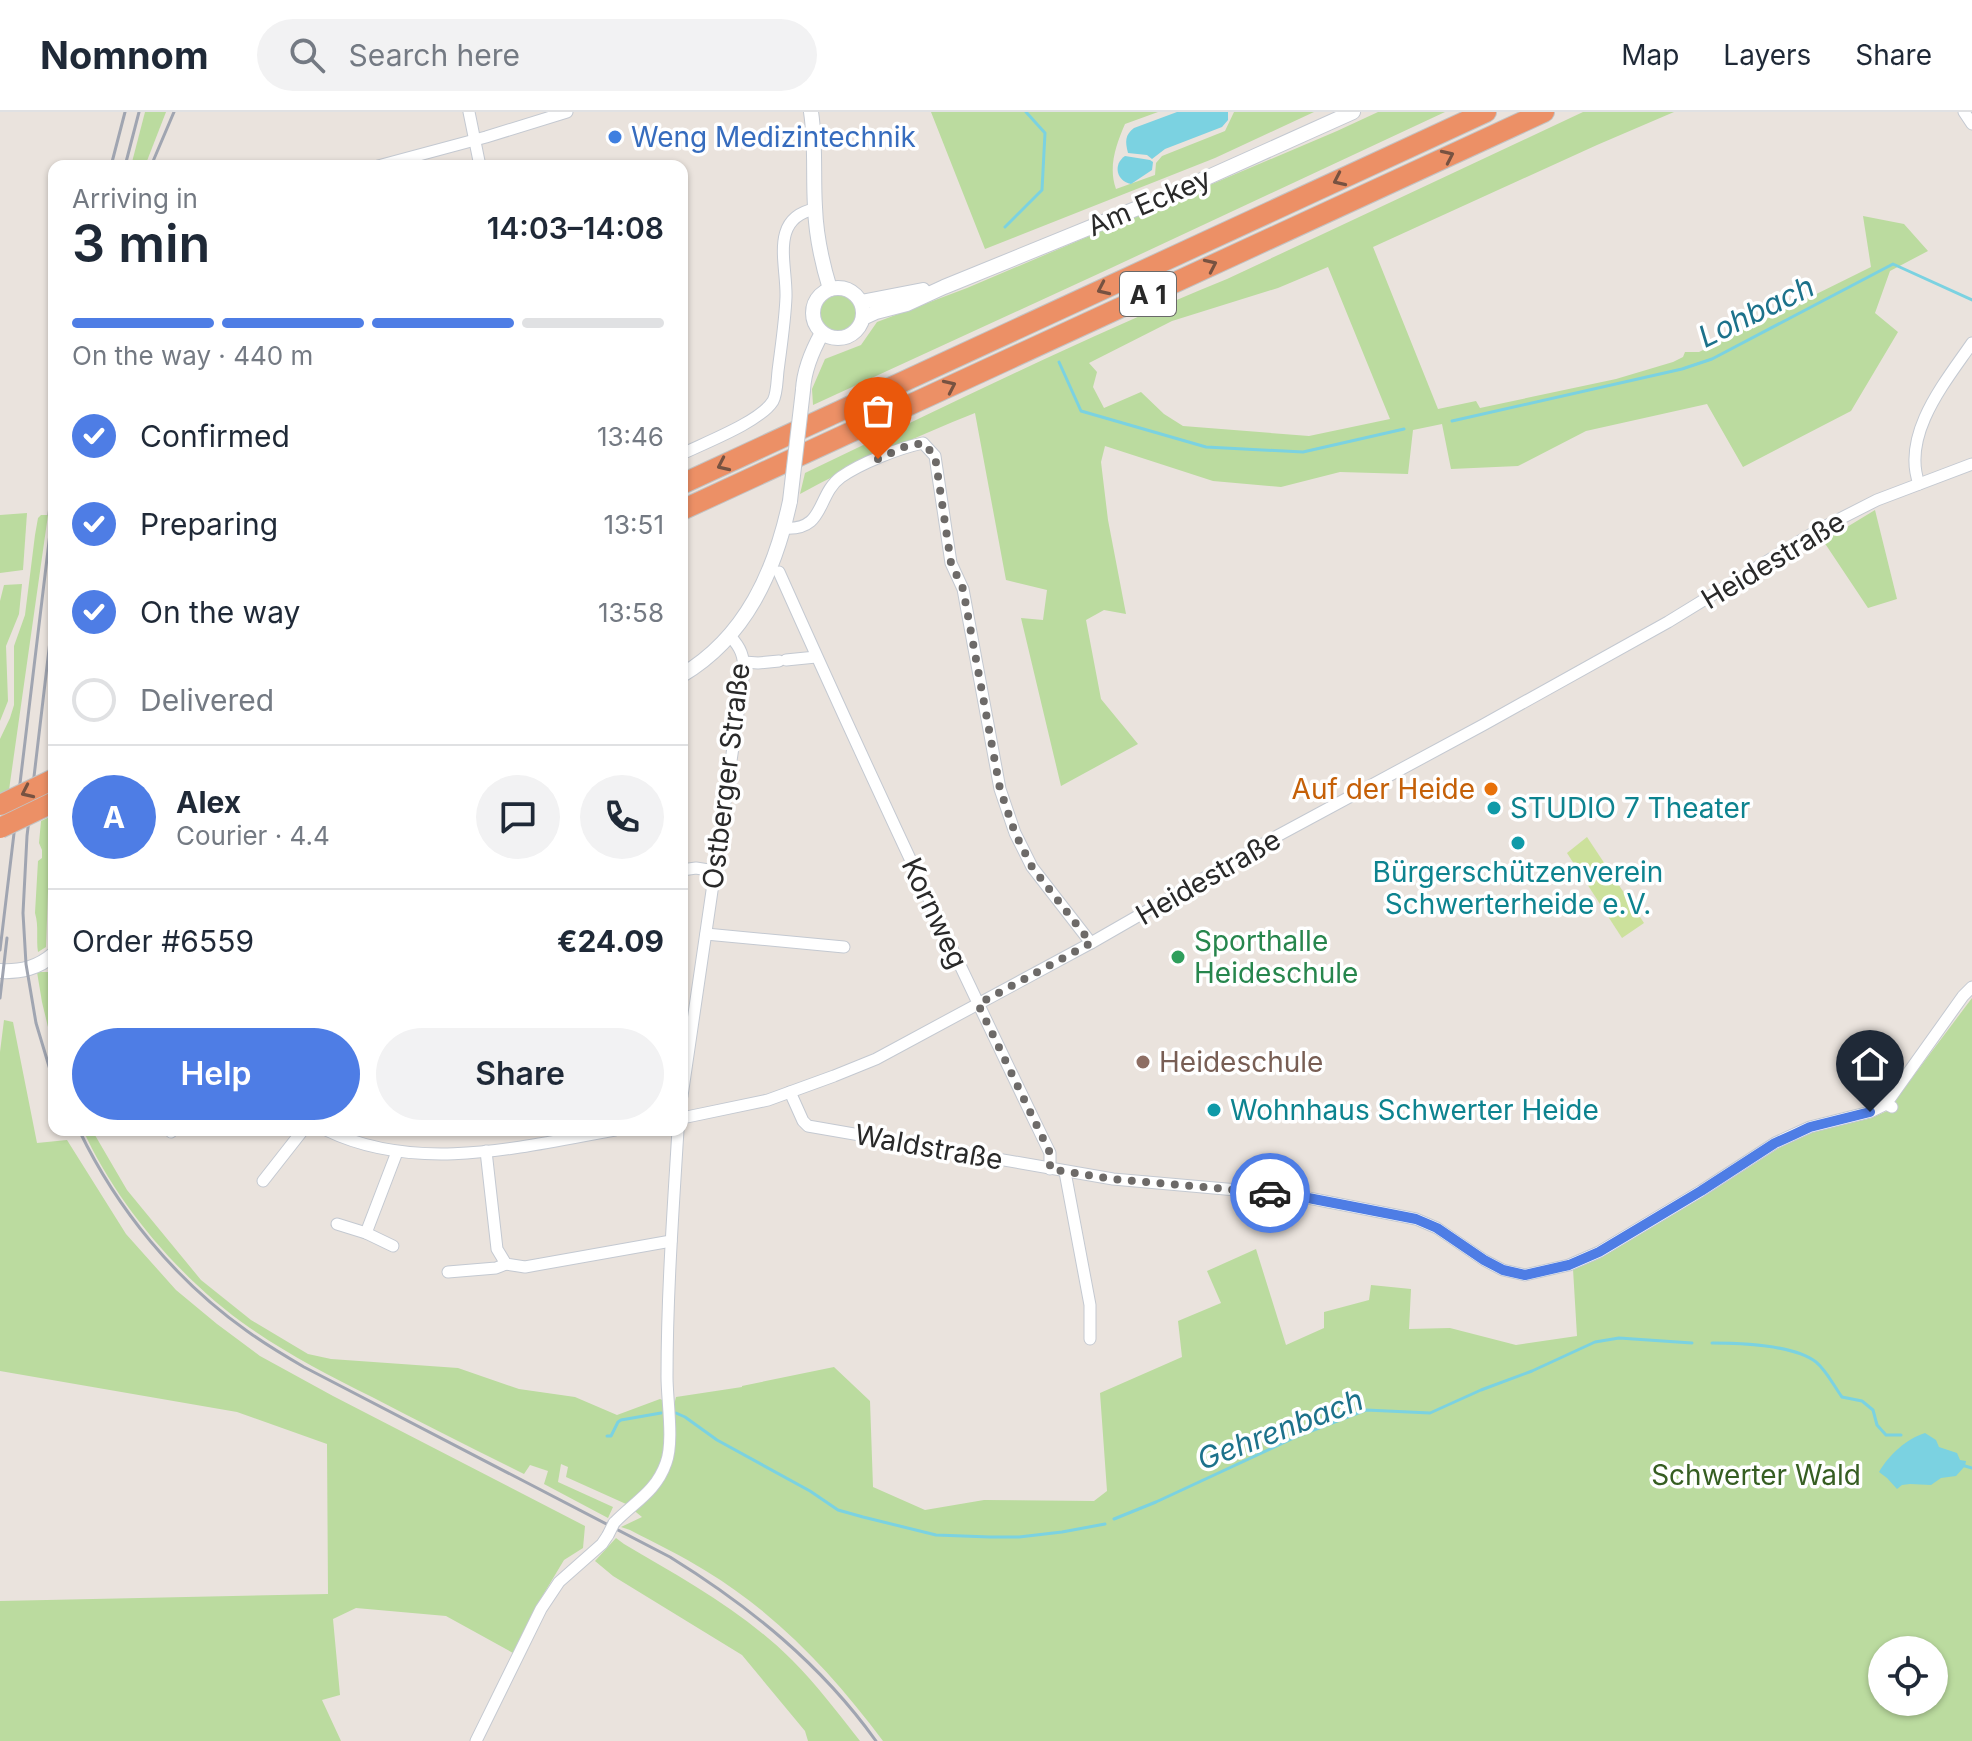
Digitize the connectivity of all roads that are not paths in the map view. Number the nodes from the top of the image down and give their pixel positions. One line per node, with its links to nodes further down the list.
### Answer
1 (469, 112): 9 (street)
2 (567, 112): 9 (street)
3 (811, 112): 12 (street)
4 (1353, 112): 13 (street, Am Eckey)
5 (1486, 112): 21 (highway, A 1, one-way to 21)
6 (1544, 112): 23 (highway, A 1, one-way to 6)
7 (1964, 112): 8 (street)
8 (1972, 124)
9 (480, 138): 10 (street); 11 (street)
10 (400, 160)
11 (480, 160)
12 (815, 209): 14 (street); 19 (street)
13 (944, 287): 15 (street, Am Eckey); 16 (street, Am Eckey)
14 (830, 289): 15 (street); 17 (street)
15 (861, 302): 16 (street)
16 (863, 318): 17 (street)
17 (822, 333): 24 (street, Ostberger Straße, bridge)
18 (1972, 343): 22 (street)
19 (688, 451)
20 (1972, 464): 22 (street, Heidestraße)
21 (688, 481)
22 (1919, 484): 37 (street, Heidestraße)
23 (688, 507)
24 (784, 528): 26 (street, Ostberger Straße); 37 (street)
25 (779, 572): 27 (street, Kornweg)
26 (730, 636): 28 (street, Ostberger Straße); 29 (street)
27 (816, 657): 28 (street); 42 (street, Kornweg)
28 (744, 662): 35 (street, Ostberger Straße)
29 (688, 671)
30 (48, 782): 31 (highway, one-way to 31, bridge)
31 (0, 805)
32 (48, 805): 33 (highway, bridge)
33 (0, 828)
34 (688, 869): 35 (street)
35 (715, 871): 36 (street, Ostberger Straße)
36 (706, 934): 38 (street); 43 (street, Ostberger Straße)
37 (1091, 943): 42 (street, Heidestraße)
38 (844, 947)
39 (48, 958): 40 (street)
40 (0, 971)
41 (1972, 987): 53 (street, Waldstraße)
42 (978, 1004): 44 (street, Heidestraße); 52 (street, Kornweg)
43 (688, 1056)
44 (790, 1092): 45 (street, Heidestraße); 52 (street, Waldstraße)
45 (688, 1117)
46 (298, 1136): 54 (street)
47 (341, 1136): 51 (street)
48 (578, 1136): 50 (street)
49 (678, 1136): 57 (street)
50 (486, 1151): 51 (street); 59 (street)
51 (397, 1152): 56 (street)
52 (1050, 1169): 53 (street, Waldstraße)
53 (1065, 1172): 61 (street)
54 (263, 1181)
55 (337, 1224): 56 (street)
56 (366, 1233): 58 (street)
57 (671, 1241): 59 (street); 62 (street, bridge)
58 (393, 1246)
59 (506, 1264): 60 (street)
60 (448, 1272)
61 (1090, 1339)
62 (476, 1741)

